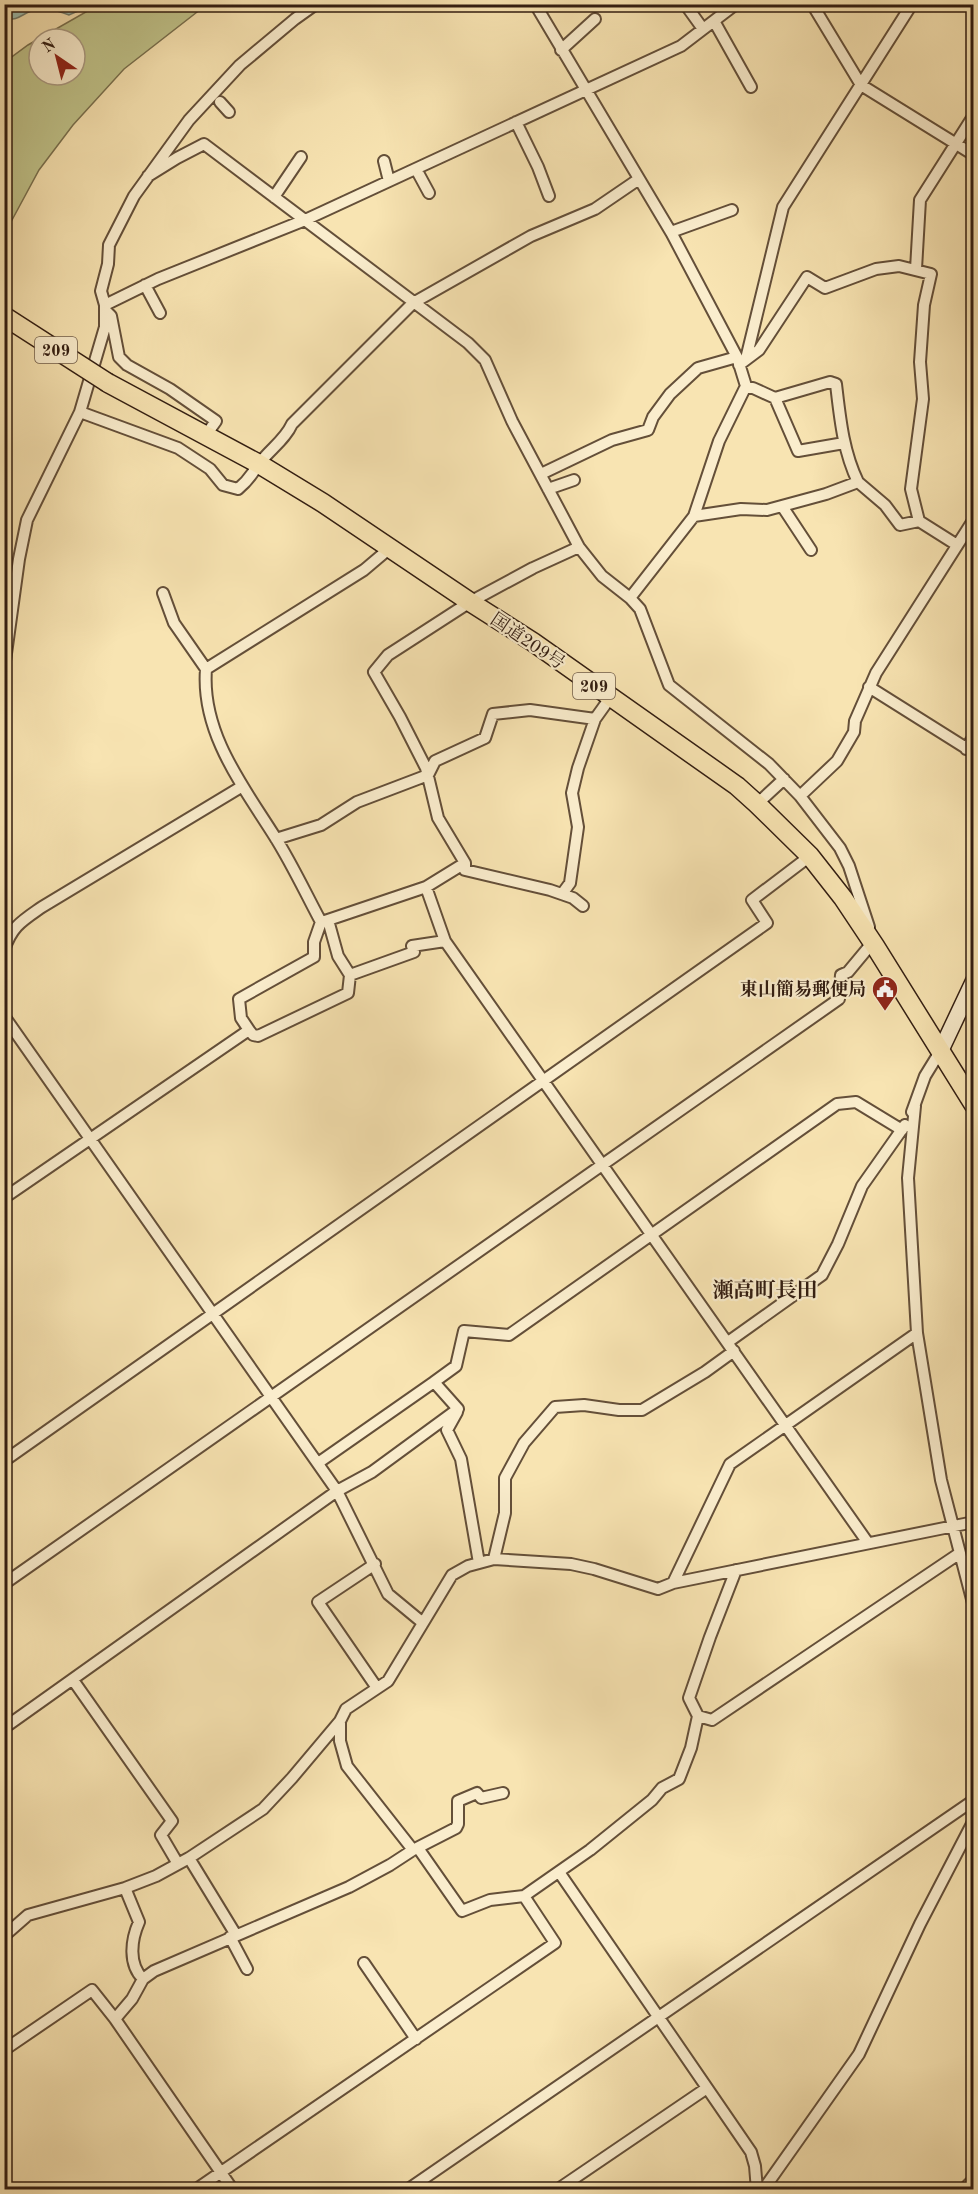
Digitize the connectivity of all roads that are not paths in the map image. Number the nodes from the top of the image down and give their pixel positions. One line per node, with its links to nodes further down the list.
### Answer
1 (316, 4): 23 (street)
2 (535, 4): 10 (street)
3 (684, 4): 9 (street)
4 (736, 4): 8 (street)
5 (812, 4): 11 (street)
6 (912, 4): 11 (street)
7 (594, 19): 10 (street)
8 (714, 21): 9 (street); 12 (street)
9 (703, 29): 13 (street)
10 (561, 50): 13 (street)
11 (861, 85): 18 (street); 38 (street)
12 (751, 87)
13 (586, 90): 17 (street); 24 (street)
14 (220, 102): 15 (street)
15 (228, 112)
16 (974, 116): 18 (street)
17 (516, 122): 22 (street); 27 (street)
18 (956, 143): 19 (street); 32 (street)
19 (974, 155)
20 (302, 157): 28 (street)
21 (384, 161): 25 (street)
22 (416, 169): 25 (street); 26 (street)
23 (148, 176): 28 (street); 35 (street)
24 (639, 179): 31 (street); 34 (street)
25 (389, 181): 30 (street)
26 (429, 193)
27 (549, 196)
28 (274, 197): 30 (street)
29 (732, 210): 31 (street)
30 (305, 220): 33 (street); 34 (street)
31 (671, 232): 38 (street)
32 (916, 269): 38 (street); 52 (street)
33 (145, 285): 35 (street); 36 (street)
34 (412, 303): 44 (street); 45 (street)
35 (105, 308): 41 (street); 42 (street)
36 (160, 313)
37 (4, 316): 44 (highway, 国道209号 / 209, bridge)
38 (741, 360): 39 (street); 45 (street)
39 (745, 388): 40 (street); 50 (street)
40 (775, 398): 43 (street); 43 (street)
41 (80, 412): 44 (street); 60 (street)
42 (211, 428)
43 (844, 443): 47 (street)
44 (259, 464): 55 (highway, 国道209号 / 209)
45 (541, 474): 48 (street)
46 (574, 480): 48 (street)
47 (858, 482): 49 (street); 52 (street)
48 (548, 489): 54 (street)
49 (782, 506): 50 (street); 56 (street)
50 (694, 516): 58 (street)
51 (974, 519): 53 (street)
52 (919, 520): 53 (street)
53 (957, 545): 62 (street)
54 (579, 547): 58 (street); 59 (street)
55 (390, 548): 59 (highway, 国道209号 / 209); 61 (street)
56 (811, 550)
57 (163, 593): 61 (street)
58 (630, 598): 68 (street)
59 (470, 602): 63 (highway, 国道209号 / 209); 67 (street)
60 (4, 668)
61 (206, 669): 69 (street)
62 (869, 687): 66 (street); 70 (street)
63 (610, 698): 64 (street); 71 (highway, 国道209号 / 209)
64 (595, 719): 67 (street); 76 (street)
65 (974, 736): 66 (street)
66 (970, 751)
67 (428, 775): 72 (street); 74 (street)
68 (784, 779): 70 (street); 71 (street)
69 (241, 787): 72 (street); 81 (street)
70 (800, 796): 80 (street)
71 (758, 804): 73 (highway, 国道209号 / 209)
72 (276, 838): 78 (street)
73 (810, 856): 80 (highway, 国道209号 / 209); 87 (street)
74 (465, 863): 75 (street); 76 (street)
75 (426, 887): 78 (street); 79 (street)
76 (562, 894): 77 (street)
77 (583, 906)
78 (325, 921): 82 (street); 85 (street)
79 (445, 941): 82 (street); 87 (street)
80 (874, 944): 86 (highway, 国道209号 / 209); 92 (street)
81 (4, 950)
82 (350, 975): 85 (street)
83 (972, 986): 86 (main road)
84 (4, 1016): 91 (street)
85 (249, 1030): 91 (street)
86 (940, 1050): 88 (highway, 国道209号 / 209); 89 (street)
87 (544, 1081): 92 (street); 95 (street)
88 (974, 1105)
89 (915, 1106): 90 (street); 96 (street)
90 (902, 1130): 94 (street); 97 (street)
91 (89, 1140): 93 (street); 95 (street)
92 (602, 1164): 94 (street); 99 (street)
93 (4, 1198)
94 (653, 1235): 97 (street); 98 (street)
95 (214, 1314): 99 (street); 102 (street)
96 (916, 1332): 101 (street); 106 (street)
97 (731, 1346): 101 (street); 109 (street)
98 (434, 1382): 100 (street); 103 (street)
99 (272, 1397): 103 (street); 114 (street)
100 (458, 1409): 104 (street); 110 (street)
101 (786, 1426): 107 (street); 113 (street)
102 (4, 1461)
103 (318, 1463): 104 (street)
104 (338, 1491): 111 (street); 117 (street)
105 (974, 1522): 106 (street)
106 (954, 1527): 107 (street); 108 (street)
107 (868, 1543): 112 (street)
108 (960, 1553): 115 (street); 119 (street)
109 (494, 1559): 110 (street); 113 (street)
110 (479, 1563): 116 (street)
111 (375, 1564): 116 (street); 118 (street)
112 (736, 1570): 113 (street); 119 (street)
113 (673, 1583)
114 (4, 1584)
115 (974, 1607)
116 (423, 1623): 118 (street)
117 (73, 1680): 121 (street); 127 (street)
118 (377, 1688): 120 (street)
119 (698, 1716): 128 (street)
120 (340, 1721): 125 (street); 126 (street)
121 (4, 1728)
122 (503, 1793): 125 (street)
123 (974, 1800): 136 (street)
124 (974, 1820): 148 (street)
125 (415, 1849): 130 (street); 132 (street)
126 (189, 1858): 127 (street); 132 (street)
127 (177, 1864): 129 (street)
128 (559, 1872): 130 (street); 136 (street)
129 (125, 1888): 131 (street); 135 (street)
130 (524, 1896): 138 (street)
131 (4, 1936)
132 (233, 1936): 134 (street); 135 (street)
133 (364, 1963): 138 (street)
134 (247, 1969)
135 (142, 1979): 137 (street)
136 (658, 2017): 140 (street); 145 (street)
137 (115, 2019): 139 (street); 141 (street)
138 (416, 2039): 141 (street)
139 (4, 2050)
140 (707, 2088): 146 (street); 147 (street)
141 (221, 2172): 143 (street); 144 (street)
142 (974, 2179): 149 (street)
143 (195, 2190)
144 (232, 2190)
145 (407, 2190)
146 (557, 2190)
147 (757, 2190)
148 (763, 2190)
149 (963, 2190)

